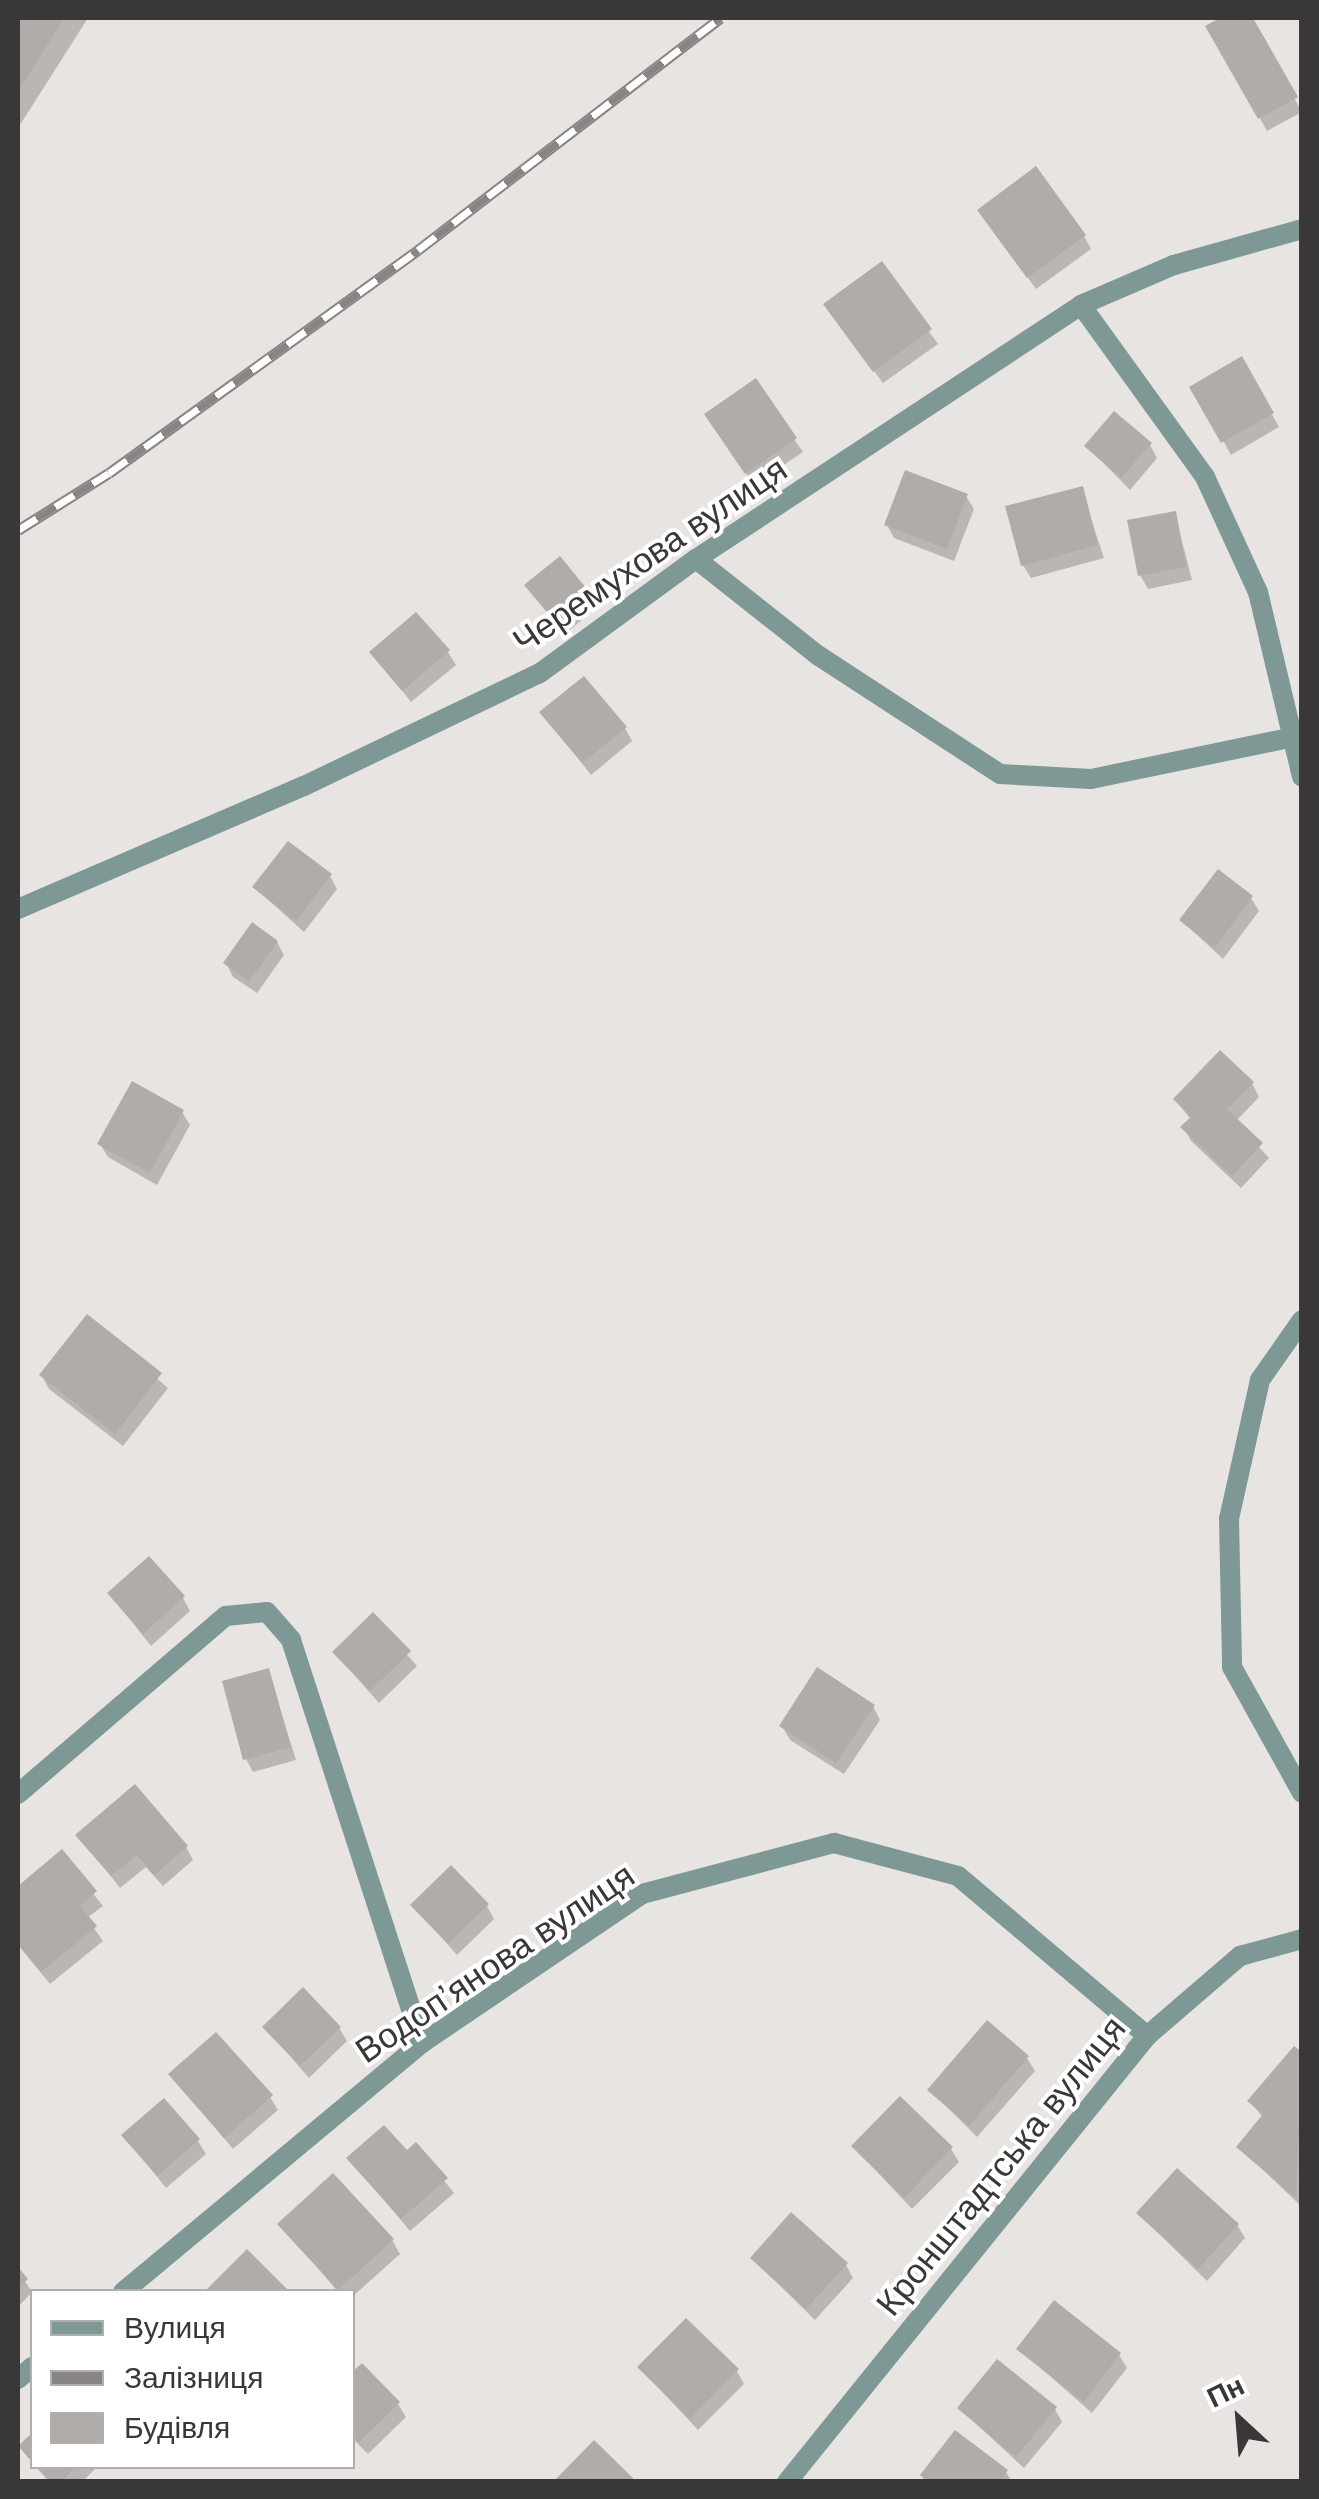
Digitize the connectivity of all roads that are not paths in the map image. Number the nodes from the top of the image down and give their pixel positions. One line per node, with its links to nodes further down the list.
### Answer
1 (1302, 229): 2 (street, Черемухова вулиця)
2 (1081, 305): 3 (street, Черемухова вулиця); 4 (street)
3 (696, 559): 4 (street); 6 (street, Черемухова вулиця)
4 (1294, 738): 5 (street)
5 (1302, 778)
6 (18, 909)
7 (1302, 1320): 8 (street)
8 (1302, 1793)
9 (18, 1794): 12 (street)
10 (1302, 1940): 11 (street, Кронштадтська вулиця)
11 (1147, 2036): 12 (street, Водоп’янова вулиця); 14 (street, Кронштадтська вулиця)
12 (422, 2043): 13 (street, Водоп’янова вулиця)
13 (127, 2289)
14 (787, 2482)

